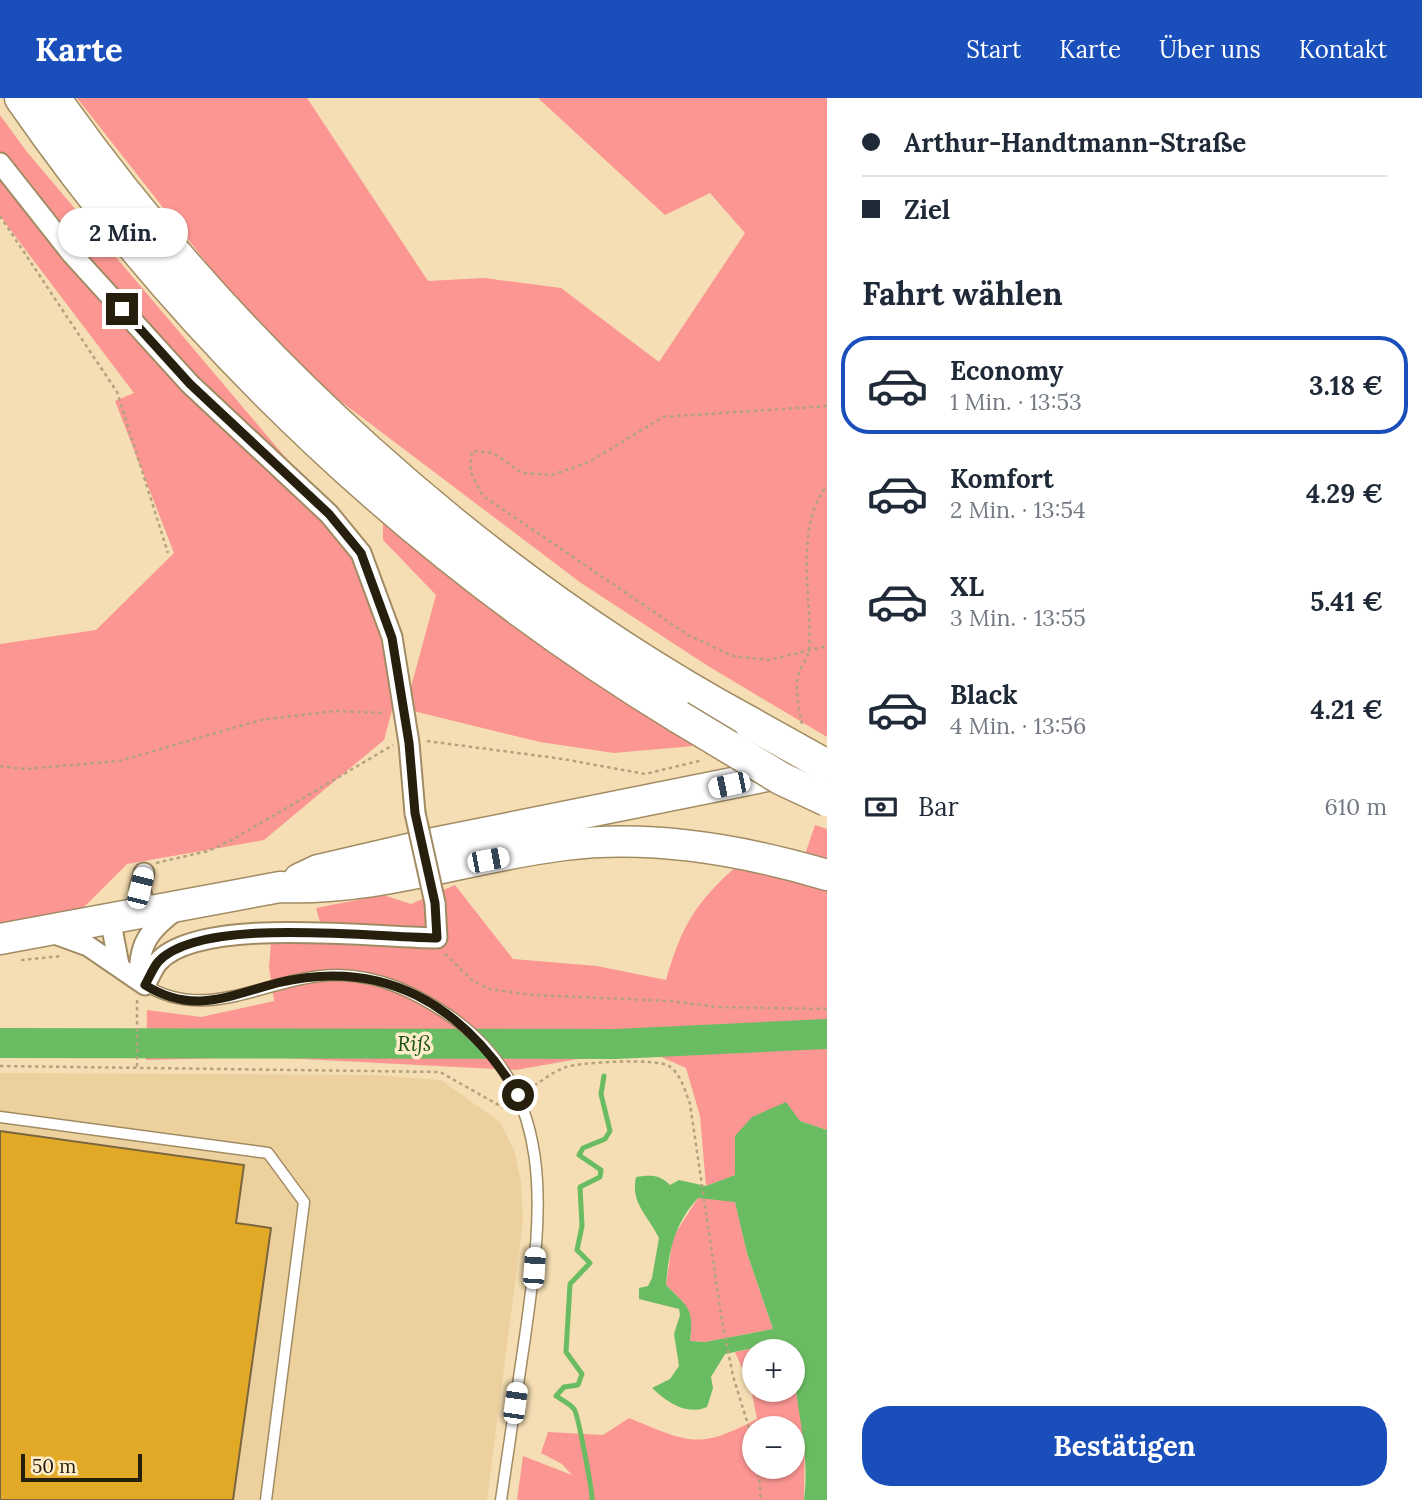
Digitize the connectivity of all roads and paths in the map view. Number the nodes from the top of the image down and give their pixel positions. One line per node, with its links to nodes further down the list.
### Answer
1 (21, 98): 16 (highway, bridge)
2 (54, 98): 15 (highway, bridge)
3 (0, 163): 10 (street)
4 (0, 216): 7 (path)
5 (827, 406): 9 (path)
6 (827, 486): 9 (path)
7 (168, 553)
8 (827, 646): 9 (path)
9 (809, 653): 11 (path)
10 (402, 713): 12 (street); 14 (path)
11 (808, 731)
12 (409, 743): 13 (path); 17 (path); 24 (street, bridge)
13 (715, 757)
14 (0, 766)
15 (827, 768): 19 (main road)
16 (827, 800)
17 (144, 873): 21 (street)
18 (827, 875): 19 (main road)
19 (279, 887): 20 (main road)
20 (185, 903): 21 (main road); 28 (street)
21 (145, 911): 22 (main road)
22 (110, 918): 23 (main road); 27 (street)
23 (47, 932): 25 (main road); 27 (street)
24 (437, 938): 28 (street); 29 (path)
25 (6, 950): 26 (path)
26 (74, 958)
27 (119, 965): 28 (street)
28 (137, 990): 31 (path); 32 (lane)
29 (827, 1009)
30 (0, 1066): 31 (path)
31 (137, 1068): 33 (path)
32 (518, 1095): 33 (lane); 35 (path)
33 (522, 1108): 38 (lane)
34 (0, 1117): 37 (lane)
35 (746, 1416)
36 (759, 1479): 39 (path)
37 (266, 1500)
38 (501, 1500)
39 (761, 1500)

